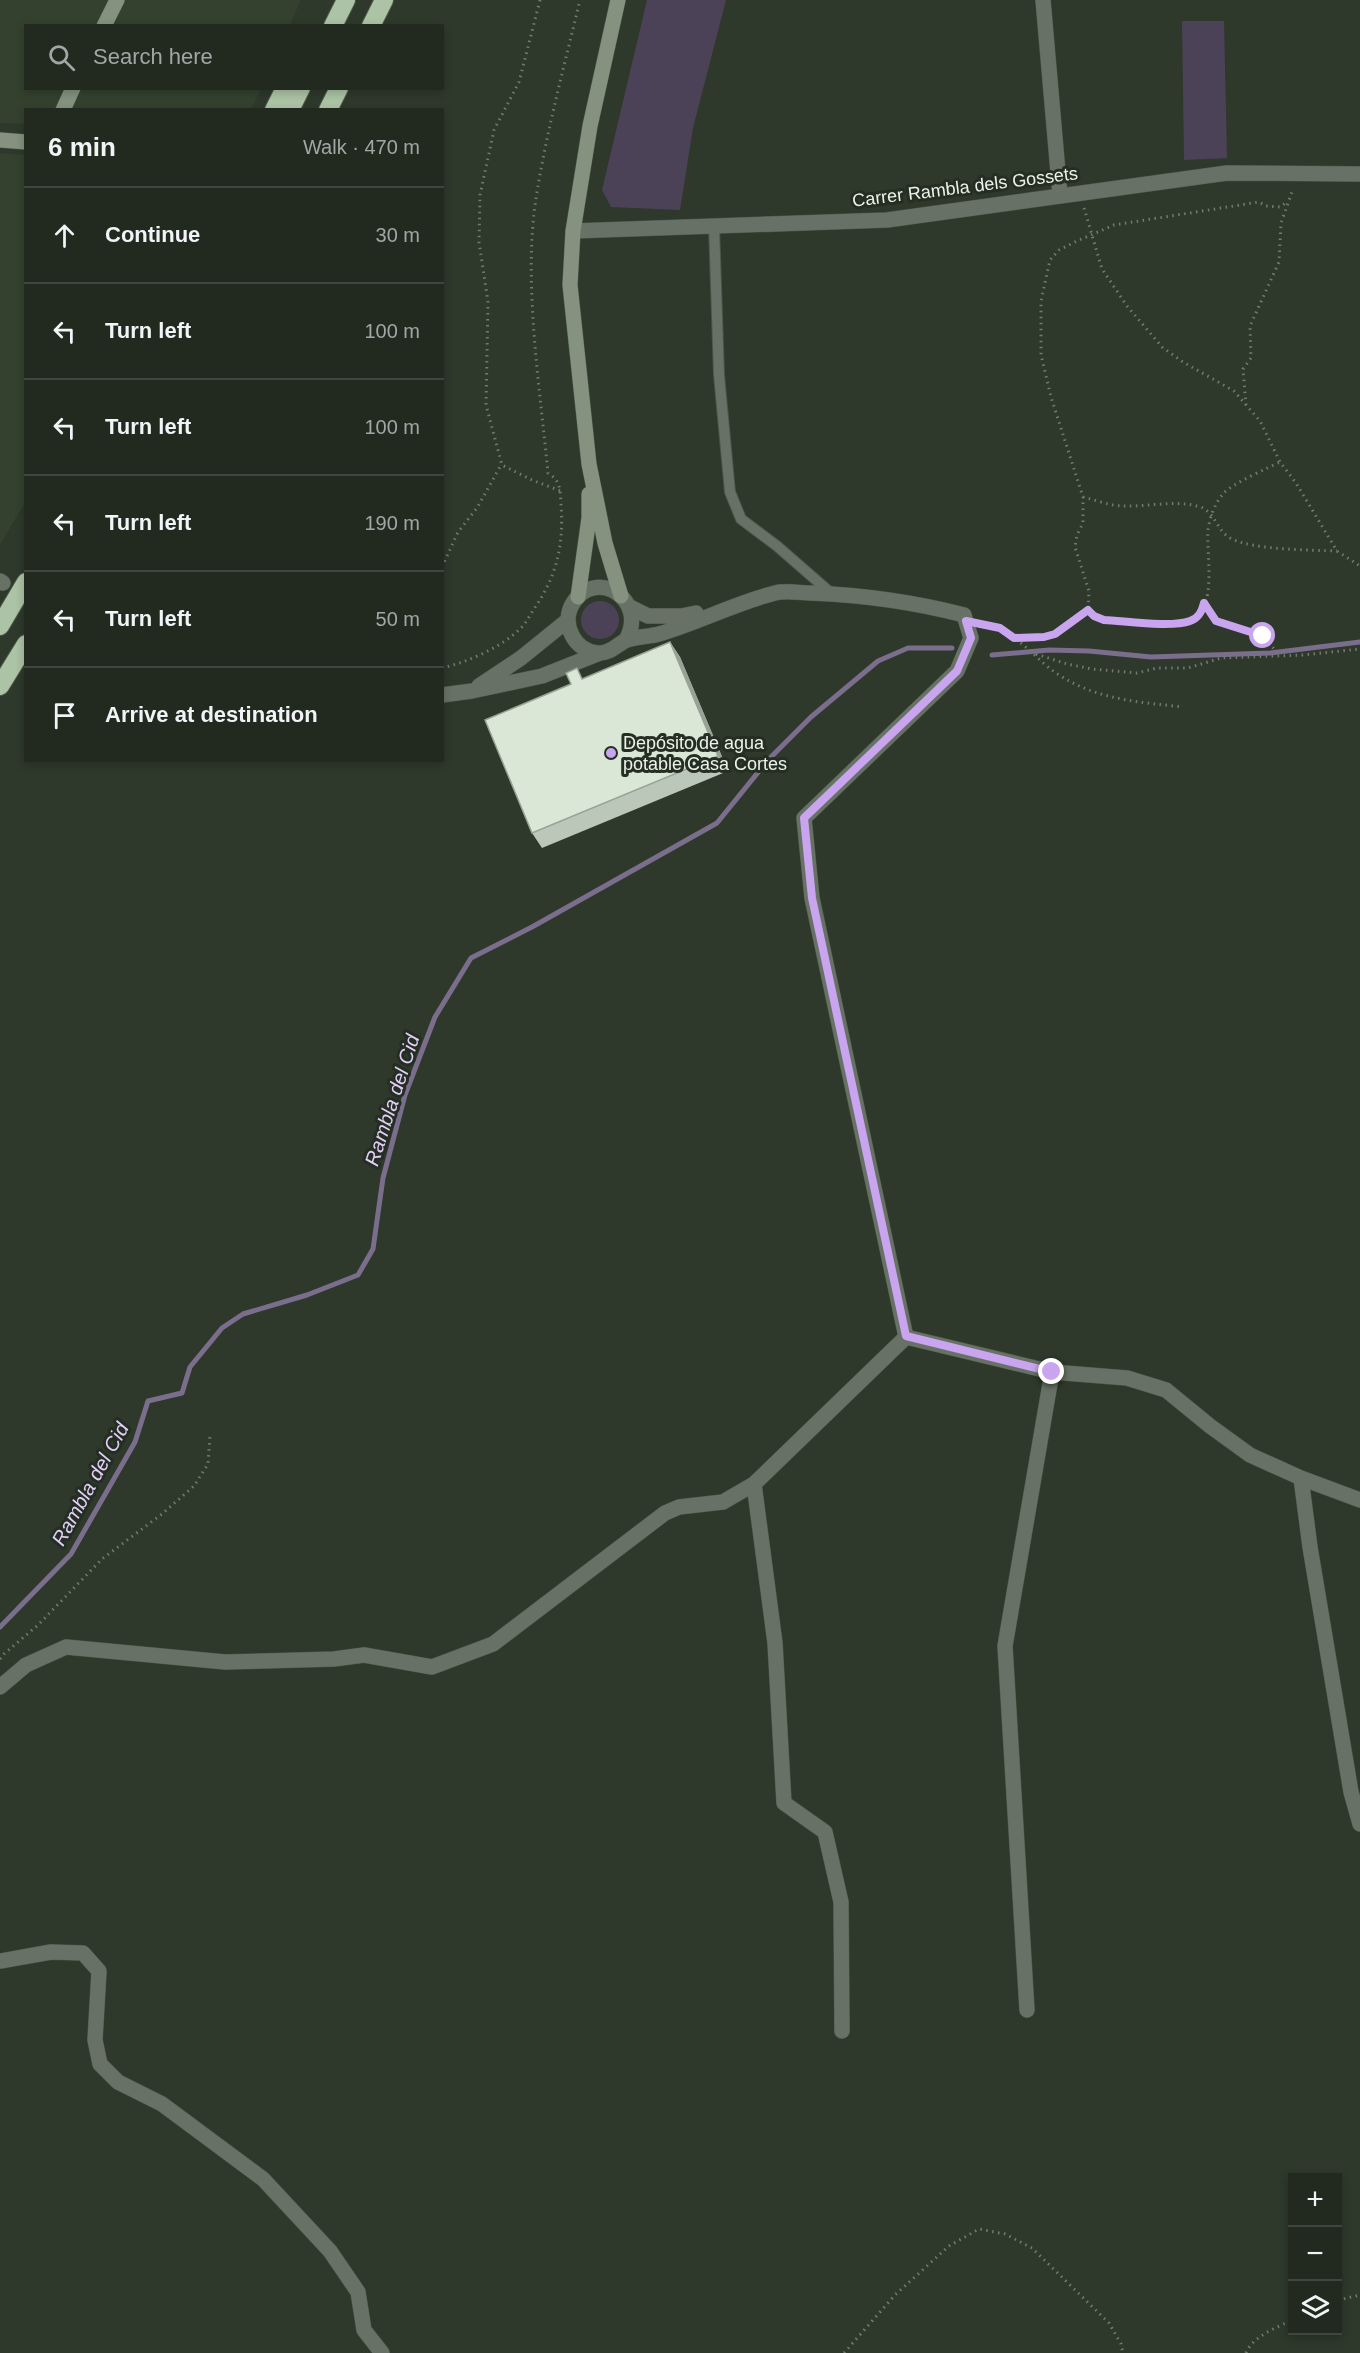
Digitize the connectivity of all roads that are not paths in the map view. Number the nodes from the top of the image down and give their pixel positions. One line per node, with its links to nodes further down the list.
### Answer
1 (117, 0): 6 (street)
2 (346, 0): 7 (highway)
3 (384, 0): 8 (highway)
4 (618, 0): 22 (street)
5 (1043, 0): 20 (street)
6 (105, 24)
7 (334, 24)
8 (372, 24)
9 (72, 90): 13 (street)
10 (284, 90): 14 (highway)
11 (300, 90): 15 (highway)
12 (338, 90): 16 (highway)
13 (64, 108)
14 (275, 108)
15 (291, 108)
16 (329, 108)
17 (0, 140): 18 (street)
18 (24, 142)
19 (1360, 174): 20 (street, Carrer Rambla dels Gossets)
20 (1060, 195): 21 (street, Carrer Rambla dels Gossets)
21 (714, 226): 22 (street, Carrer Rambla dels Gossets); 25 (lane)
22 (573, 231): 23 (street)
23 (589, 464): 26 (street); 27 (street)
24 (24, 585): 30 (highway)
25 (833, 594): 28 (street); 37 (street)
26 (578, 597): 27 (street); 29 (street)
27 (626, 602): 28 (street); 31 (street)
28 (732, 606): 31 (street)
29 (568, 620): 33 (street); 35 (street)
30 (0, 626)
31 (626, 640): 33 (street)
32 (24, 647): 34 (highway)
33 (600, 653): 35 (street)
34 (0, 687)
35 (472, 691): 36 (street)
36 (444, 695)
37 (906, 1336): 38 (street); 40 (street)
38 (1052, 1372): 39 (street); 45 (street)
39 (1301, 1478): 41 (street); 43 (street)
40 (754, 1484): 42 (street); 46 (street)
41 (1360, 1500)
42 (0, 1687)
43 (1360, 1824)
44 (0, 1961): 47 (street)
45 (1027, 2010)
46 (842, 2031)
47 (382, 2353)

